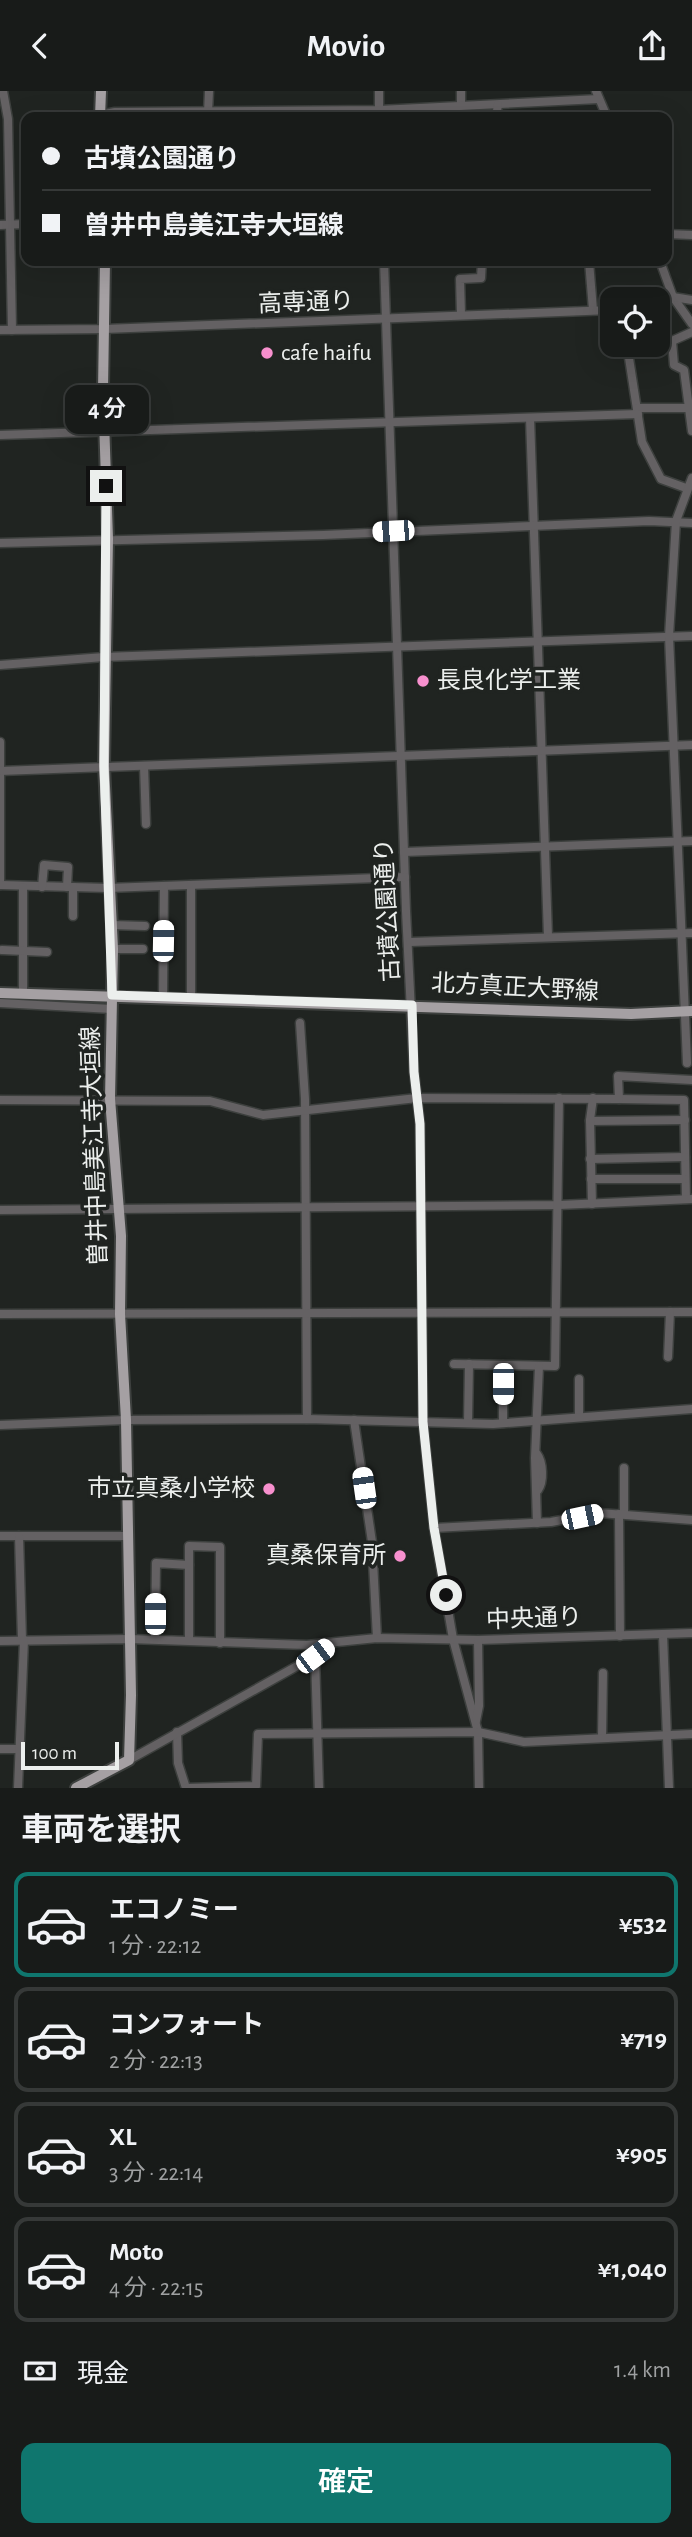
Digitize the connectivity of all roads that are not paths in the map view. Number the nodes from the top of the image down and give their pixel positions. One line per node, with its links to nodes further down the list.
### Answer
1 (3, 91): 15 (street)
2 (101, 91): 9 (main road)
3 (209, 91): 10 (street)
4 (379, 91): 11 (street)
5 (461, 91): 7 (street)
6 (597, 95): 8 (street); 14 (street)
7 (461, 105): 8 (street); 12 (street)
8 (498, 105): 13 (street)
9 (100, 112)
10 (208, 112)
11 (379, 112)
12 (397, 112)
13 (497, 112)
14 (605, 112)
15 (4, 119): 18 (street)
16 (21, 224): 18 (street)
17 (0, 225): 18 (street)
18 (10, 225): 35 (street)
19 (672, 233): 20 (street)
20 (692, 235)
21 (105, 266): 36 (main road, 曽井中島美江寺大垣線)
22 (384, 266): 32 (street, 古墳公園通り)
23 (482, 266): 31 (street)
24 (589, 266): 29 (street)
25 (662, 266): 26 (street)
26 (673, 297): 27 (street); 28 (street); 33 (street)
27 (670, 298)
28 (692, 300)
29 (593, 310): 30 (street, 高専通り); 31 (street, 高専通り)
30 (600, 310)
31 (461, 314): 32 (street, 高専通り)
32 (386, 319): 36 (street, 高専通り); 42 (street, 古墳公園通り)
33 (692, 324)
34 (0, 330): 35 (street, 高専通り)
35 (12, 330): 36 (street, 高専通り)
36 (104, 330): 44 (main road, 曽井中島美江寺大垣線)
37 (692, 332): 39 (street)
38 (629, 357): 40 (street)
39 (690, 408): 40 (street); 43 (street)
40 (637, 411): 41 (street); 46 (street)
41 (530, 418): 42 (street); 49 (street)
42 (388, 423): 44 (street); 50 (street, 古墳公園通り)
43 (692, 431)
44 (104, 433): 45 (street); 51 (main road, 曽井中島美江寺大垣線)
45 (0, 435)
46 (690, 483): 47 (street)
47 (676, 521): 48 (street); 49 (street); 53 (street)
48 (692, 523)
49 (534, 528): 50 (street); 55 (street)
50 (393, 531): 51 (street); 56 (street, 古墳公園通り)
51 (108, 539): 52 (street); 57 (main road, 曽井中島美江寺大垣線)
52 (0, 543)
53 (669, 636): 54 (street); 55 (street); 61 (street)
54 (692, 636)
55 (536, 644): 56 (street); 62 (street)
56 (397, 648): 57 (street); 63 (street, 古墳公園通り)
57 (104, 657): 58 (street); 64 (main road, 曽井中島美江寺大垣線)
58 (0, 665)
59 (0, 742): 66 (street)
60 (692, 745): 61 (street)
61 (675, 746): 62 (street); 68 (street)
62 (541, 751): 63 (street); 70 (street)
63 (400, 755): 65 (street); 71 (street, 古墳公園通り)
64 (104, 766): 65 (street); 66 (street); 79 (main road, 曽井中島美江寺大垣線)
65 (144, 766): 67 (street)
66 (1, 771): 73 (street)
67 (146, 824)
68 (678, 841): 69 (street); 70 (street); 83 (street)
69 (692, 841)
70 (544, 846): 71 (street); 85 (street)
71 (404, 852): 72 (street, 古墳公園通り)
72 (405, 877): 75 (street); 86 (street, 古墳公園通り)
73 (1, 885): 76 (street)
74 (164, 885): 75 (street); 79 (street); 95 (street)
75 (191, 885): 96 (street)
76 (23, 887): 77 (street); 90 (street)
77 (42, 887): 78 (street); 78 (street)
78 (70, 887): 79 (street); 80 (street)
79 (108, 888): 81 (main road, 曽井中島美江寺大垣線)
80 (73, 916)
81 (111, 925): 82 (street); 87 (main road, 曽井中島美江寺大垣線)
82 (145, 926)
83 (682, 933): 84 (street); 85 (street); 100 (street)
84 (692, 933)
85 (548, 936): 86 (street)
86 (410, 942): 98 (street, 古墳公園通り)
87 (113, 949): 88 (street); 94 (main road, 曽井中島美江寺大垣線)
88 (143, 949)
89 (2, 950): 90 (street)
90 (24, 951): 91 (street); 93 (street)
91 (47, 952)
92 (0, 993): 93 (main road, 北方真正大野線)
93 (23, 993): 94 (main road, 北方真正大野線)
94 (112, 995): 95 (main road, 北方真正大野線); 99 (main road, 曽井中島美江寺大垣線)
95 (163, 997): 96 (main road, 北方真正大野線)
96 (191, 998): 98 (main road, 北方真正大野線)
97 (0, 1003): 99 (street)
98 (412, 1005): 100 (main road, 北方真正大野線); 104 (street, 古墳公園通り)
99 (112, 1009): 107 (main road, 曽井中島美江寺大垣線)
100 (688, 1012): 102 (street)
101 (300, 1023): 110 (street)
102 (687, 1063)
103 (692, 1080): 108 (street)
104 (417, 1098): 105 (street); 110 (street); 120 (street, 古墳公園通り)
105 (559, 1098): 106 (street); 119 (street)
106 (593, 1098): 108 (street); 112 (street)
107 (110, 1099): 109 (street); 110 (street); 121 (main road, 曽井中島美江寺大垣線)
108 (619, 1099): 111 (street)
109 (0, 1100)
110 (305, 1112): 122 (street)
111 (685, 1120): 112 (street); 113 (street)
112 (590, 1121): 114 (street)
113 (685, 1157): 114 (street); 115 (street)
114 (590, 1159): 116 (street)
115 (685, 1178): 116 (street); 117 (street)
116 (591, 1179): 118 (street)
117 (689, 1199): 118 (street)
118 (592, 1204): 119 (street)
119 (559, 1205): 120 (street); 127 (street)
120 (422, 1206): 122 (street); 126 (street, 古墳公園通り)
121 (120, 1208): 122 (street); 123 (street); 129 (main road, 曽井中島美江寺大垣線)
122 (306, 1209): 130 (street)
123 (0, 1210)
124 (670, 1312): 125 (street); 127 (street); 131 (street)
125 (692, 1312)
126 (422, 1313): 127 (street); 130 (street); 143 (street, 古墳公園通り)
127 (557, 1313): 135 (street)
128 (0, 1314): 129 (street)
129 (120, 1314): 130 (street); 140 (main road, 曽井中島美江寺大垣線)
130 (306, 1314): 139 (street)
131 (668, 1357)
132 (454, 1364): 133 (street)
133 (469, 1364): 134 (street); 144 (street)
134 (503, 1365): 135 (street); 145 (street)
135 (539, 1366): 142 (street)
136 (579, 1379): 138 (street)
137 (692, 1409): 138 (street)
138 (579, 1417): 142 (street)
139 (307, 1419): 140 (street); 141 (street)
140 (125, 1420): 146 (street); 152 (main road, 曽井中島美江寺大垣線)
141 (354, 1420): 143 (street); 159 (street)
142 (538, 1420): 145 (street); 150 (street)
143 (423, 1422): 144 (street); 151 (street, 古墳公園通り)
144 (468, 1423): 145 (street)
145 (503, 1423)
146 (0, 1425)
147 (624, 1468): 148 (street)
148 (622, 1513): 149 (street); 150 (street); 158 (street)
149 (692, 1520)
150 (537, 1523): 151 (street)
151 (434, 1528): 162 (street, 古墳公園通り)
152 (127, 1535): 153 (street); 160 (main road, 曽井中島美江寺大垣線)
153 (19, 1536): 154 (street); 163 (street)
154 (0, 1537)
155 (189, 1565): 161 (street); 164 (street); 167 (street)
156 (692, 1633): 157 (street, 中央通り)
157 (663, 1635): 158 (street, 中央通り); 177 (street)
158 (620, 1636): 165 (street, 中央通り)
159 (377, 1638): 162 (street, 中央通り); 168 (street, 中央通り)
160 (129, 1639): 161 (street, 中央通り); 163 (street, 中央通り); 180 (main road, 曽井中島美江寺大垣線)
161 (155, 1639): 164 (street, 中央通り)
162 (453, 1639): 165 (street, 中央通り); 171 (street, 古墳公園通り)
163 (23, 1640): 166 (street, 中央通り); 179 (street)
164 (189, 1640): 167 (street, 中央通り)
165 (478, 1640): 171 (street)
166 (0, 1641)
167 (220, 1643): 168 (street, 中央通り)
168 (334, 1643): 169 (street)
169 (315, 1656): 172 (street); 174 (street)
170 (603, 1673): 176 (street)
171 (475, 1721): 173 (street, 古墳公園通り)
172 (177, 1732): 174 (street); 180 (street)
173 (478, 1732): 174 (street); 176 (street); 184 (street, 古墳公園通り)
174 (319, 1734): 183 (street)
175 (692, 1734): 177 (street)
176 (602, 1737): 177 (street)
177 (668, 1737): 185 (street)
178 (0, 1749): 179 (street)
179 (17, 1749): 181 (street)
180 (129, 1759): 182 (main road)
181 (18, 1788)
182 (76, 1788)
183 (318, 1788)
184 (479, 1788)
185 (669, 1788)

